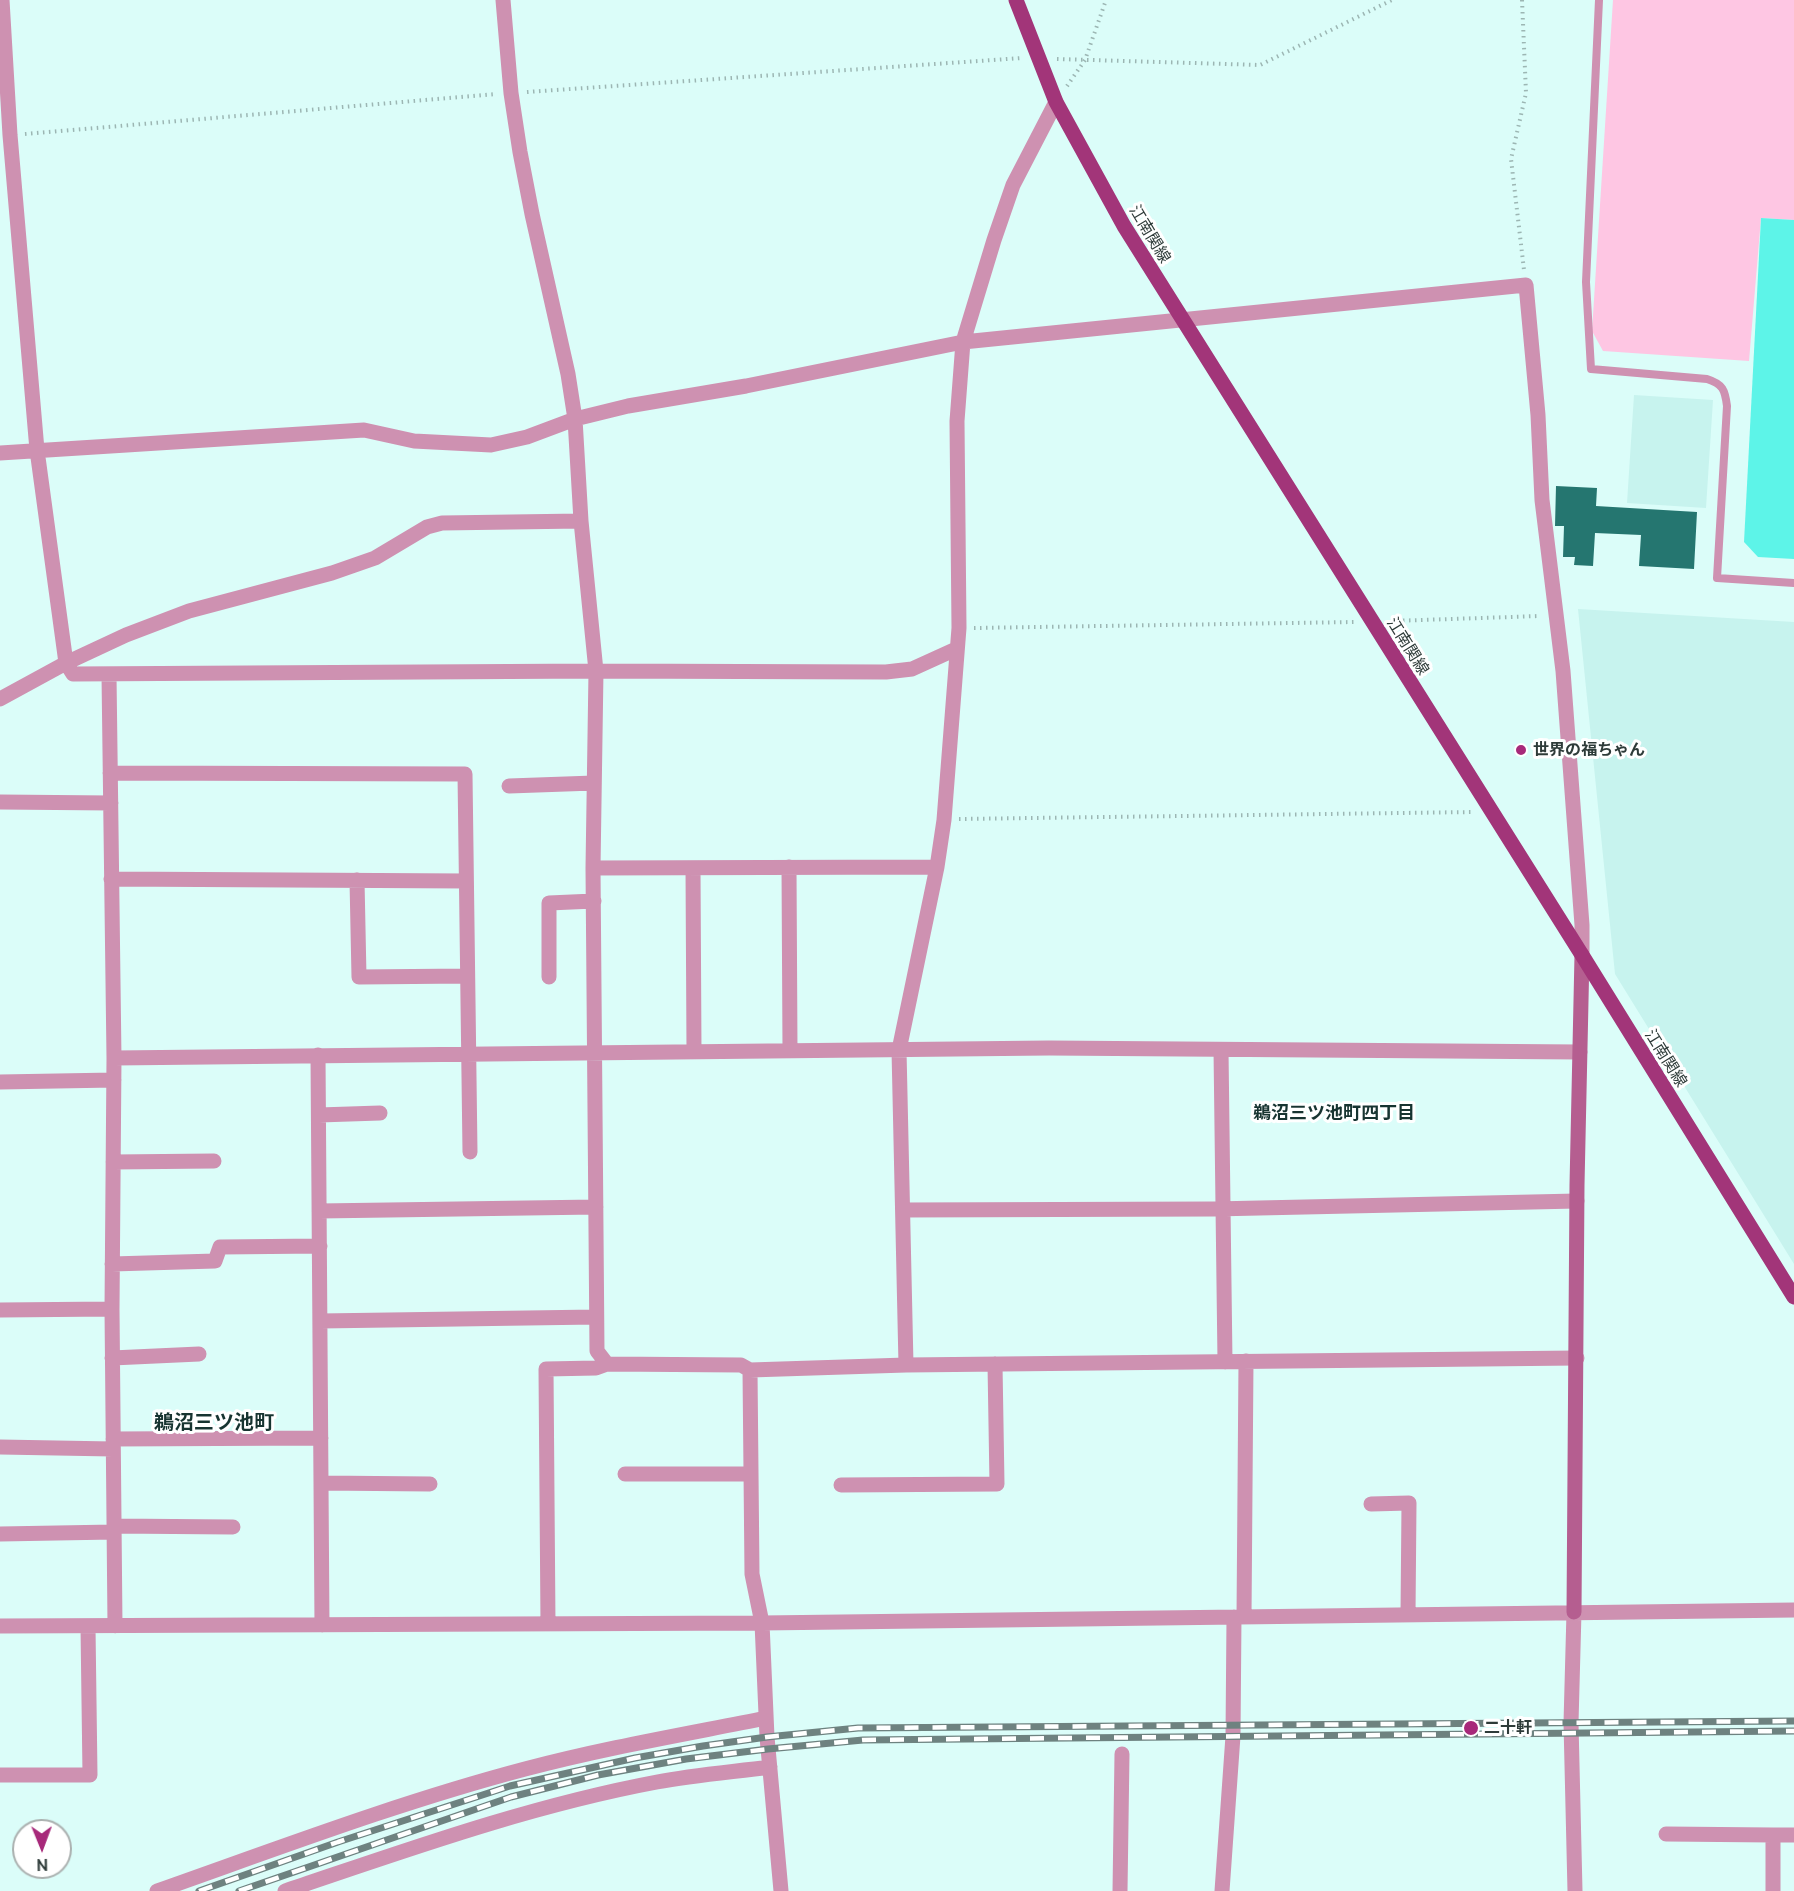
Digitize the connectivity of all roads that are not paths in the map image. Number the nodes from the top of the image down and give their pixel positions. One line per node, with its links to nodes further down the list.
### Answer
1 (2, 0): 9 (street)
2 (503, 0): 8 (street)
3 (1016, 0): 5 (main road, 江南関線)
4 (1599, 0): 12 (lane)
5 (1056, 102): 6 (main road, 江南関線); 7 (street)
6 (1181, 318): 7 (street); 31 (main road, 江南関線); 31 (street)
7 (963, 342): 8 (street); 13 (street)
8 (575, 418): 9 (street); 11 (street)
9 (37, 450): 10 (street); 14 (street)
10 (0, 453)
11 (581, 521): 14 (street); 15 (street)
12 (1794, 583)
13 (956, 649): 15 (street); 24 (street)
14 (66, 663): 16 (street); 17 (street)
15 (596, 671): 16 (street); 19 (street)
16 (109, 675): 18 (street)
17 (0, 699)
18 (110, 773): 22 (street); 29 (street)
19 (594, 783): 20 (street); 25 (street)
20 (509, 786)
21 (0, 802): 22 (street)
22 (111, 803): 27 (street)
23 (789, 867): 24 (street); 26 (street); 34 (street)
24 (937, 867): 35 (street)
25 (593, 868): 26 (street); 30 (street)
26 (693, 868): 37 (street)
27 (111, 879): 28 (street); 42 (street)
28 (357, 880): 29 (street); 32 (street)
29 (466, 881): 32 (street)
30 (594, 901): 33 (street); 38 (street)
31 (1582, 955): 39 (street); 57 (main road, 江南関線)
32 (467, 976): 40 (street)
33 (549, 977)
34 (790, 1050): 35 (street); 37 (street)
35 (899, 1050): 36 (street); 53 (street)
36 (1221, 1050): 39 (street); 52 (street)
37 (694, 1051): 38 (street)
38 (595, 1052): 40 (street); 51 (street)
39 (1581, 1052): 50 (street)
40 (468, 1054): 41 (street); 47 (street)
41 (318, 1055): 42 (street); 46 (street)
42 (114, 1058): 43 (street)
43 (114, 1080): 44 (street); 49 (street)
44 (0, 1082)
45 (380, 1113): 46 (street)
46 (319, 1114): 54 (street)
47 (470, 1152)
48 (214, 1161): 49 (street)
49 (113, 1162): 56 (street)
50 (1578, 1201): 52 (street); 64 (street)
51 (596, 1207): 54 (street); 60 (street)
52 (1223, 1209): 53 (street); 66 (street)
53 (903, 1210): 69 (street)
54 (319, 1212): 55 (street)
55 (320, 1246): 56 (street); 61 (street)
56 (112, 1264): 58 (street)
57 (1794, 1297)
58 (112, 1309): 59 (street); 63 (street)
59 (0, 1310)
60 (596, 1317): 61 (street); 67 (street)
61 (320, 1321): 71 (street)
62 (199, 1354): 63 (street)
63 (112, 1358): 72 (street)
64 (1577, 1358): 65 (street); 84 (street)
65 (1246, 1361): 66 (street); 86 (street)
66 (1225, 1362): 68 (street)
67 (607, 1364): 70 (street); 88 (street)
68 (995, 1364): 69 (street); 78 (street)
69 (906, 1365): 70 (street)
70 (750, 1370): 75 (street)
71 (321, 1438): 72 (street); 76 (street)
72 (113, 1444): 73 (street); 81 (street)
73 (0, 1447)
74 (625, 1474): 75 (street)
75 (751, 1474): 87 (street)
76 (321, 1484): 77 (street); 89 (street)
77 (430, 1484)
78 (841, 1485)
79 (1371, 1504): 85 (street)
80 (232, 1527): 81 (street)
81 (114, 1529): 82 (street); 91 (street)
82 (0, 1534)
83 (1794, 1610): 84 (street)
84 (1574, 1612): 85 (street); 105 (street)
85 (1408, 1615): 86 (street)
86 (1239, 1617): 87 (street); 104 (street)
87 (762, 1623): 88 (street); 93 (street)
88 (548, 1624): 89 (street)
89 (322, 1625): 91 (street)
90 (0, 1626): 92 (street)
91 (115, 1626): 92 (street)
92 (88, 1627): 96 (street)
93 (766, 1718): 95 (street); 100 (street)
94 (1122, 1754): 103 (street)
95 (770, 1767): 101 (street); 102 (street)
96 (0, 1775)
97 (1666, 1834): 98 (street)
98 (1773, 1835): 99 (street); 106 (street)
99 (1794, 1835)
100 (157, 1891)
101 (285, 1891)
102 (781, 1891)
103 (1120, 1891)
104 (1222, 1891)
105 (1575, 1891)
106 (1773, 1891)

